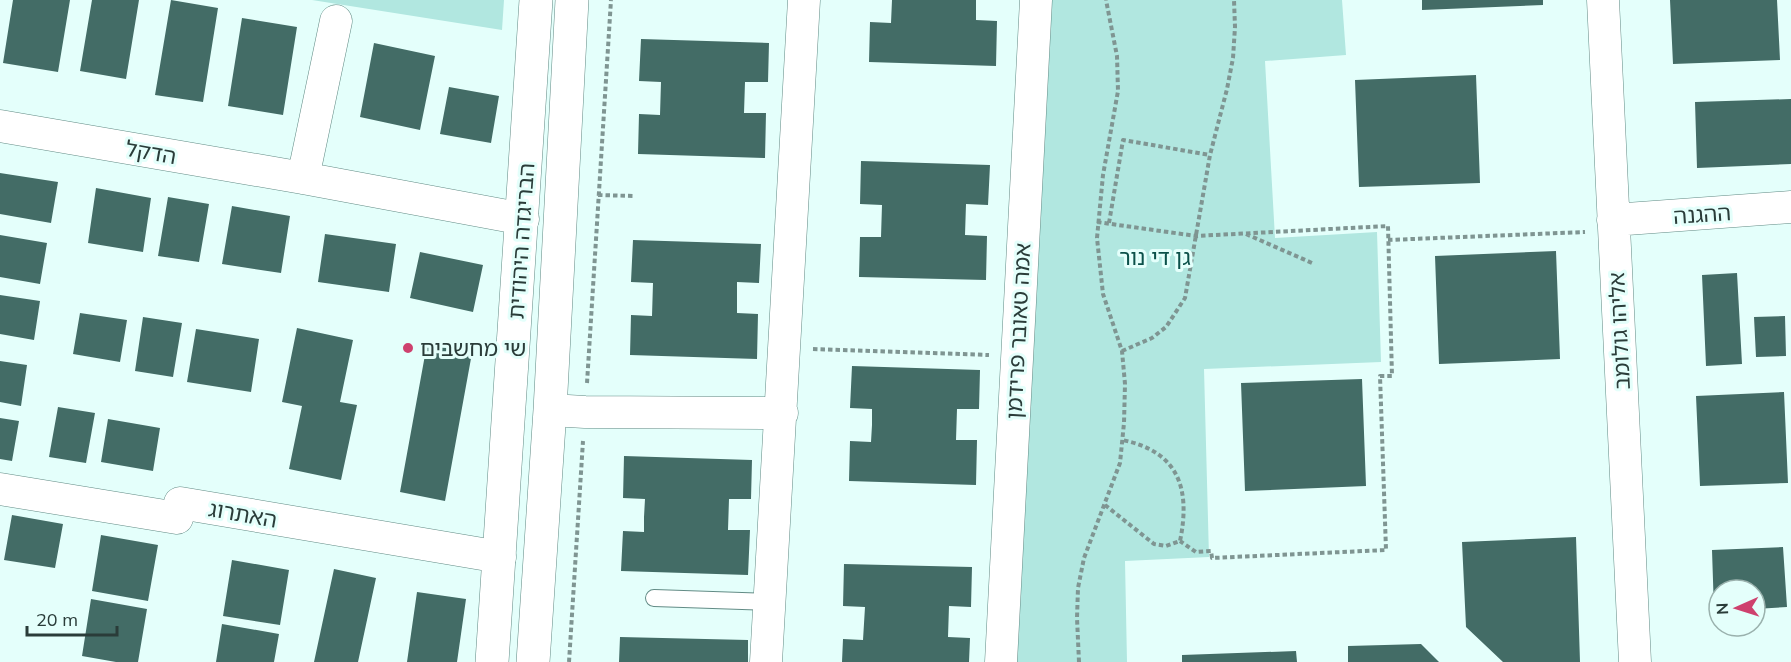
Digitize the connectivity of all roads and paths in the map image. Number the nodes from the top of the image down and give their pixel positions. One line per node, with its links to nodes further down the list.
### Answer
1 (536, 0): 16 (main road, הבריגדה היהודית)
2 (574, 0): 27 (main road, הבריגדה היהודית)
3 (611, 0): 13 (path)
4 (804, 0): 24 (street)
5 (1036, 0): 26 (street, אמה טאובר פרידמן)
6 (1106, 0): 17 (path)
7 (1234, 0): 11 (path)
8 (1603, 0): 19 (street, אליהו גולומב)
9 (336, 21): 12 (street)
10 (0, 126): 12 (street, הדקל)
11 (1210, 155): 18 (path); 21 (path)
12 (303, 178): 16 (street, הדקל)
13 (598, 195): 14 (path); 28 (path)
14 (634, 196)
15 (1791, 207): 19 (street, ההגנה)
16 (523, 219): 34 (main road, הבריגדה היהודית)
17 (1097, 222): 18 (path); 25 (path)
18 (1109, 223): 21 (path)
19 (1614, 225): 22 (path); 43 (street, אליהו גולומב)
20 (1245, 234): 21 (path); 22 (path); 23 (path)
21 (1196, 236): 25 (path)
22 (1388, 240): 33 (path)
23 (1312, 263)
24 (786, 348): 26 (path); 29 (street)
25 (1122, 351): 30 (path)
26 (1016, 356): 41 (street, אמה טאובר פרידמן)
27 (550, 410): 28 (street); 38 (main road, הבריגדה היהודית)
28 (585, 412): 29 (street); 39 (path)
29 (782, 413): 36 (street)
30 (1122, 440): 32 (path); 33 (path)
31 (0, 489): 34 (street, האתרוג)
32 (1105, 505): 33 (path); 42 (path)
33 (1180, 541)
34 (500, 557): 37 (main road, הבריגדה היהודית)
35 (654, 598): 36 (lane)
36 (770, 602): 40 (street)
37 (492, 662)
38 (533, 662)
39 (569, 662)
40 (766, 662)
41 (1001, 662)
42 (1079, 662)
43 (1635, 662)

